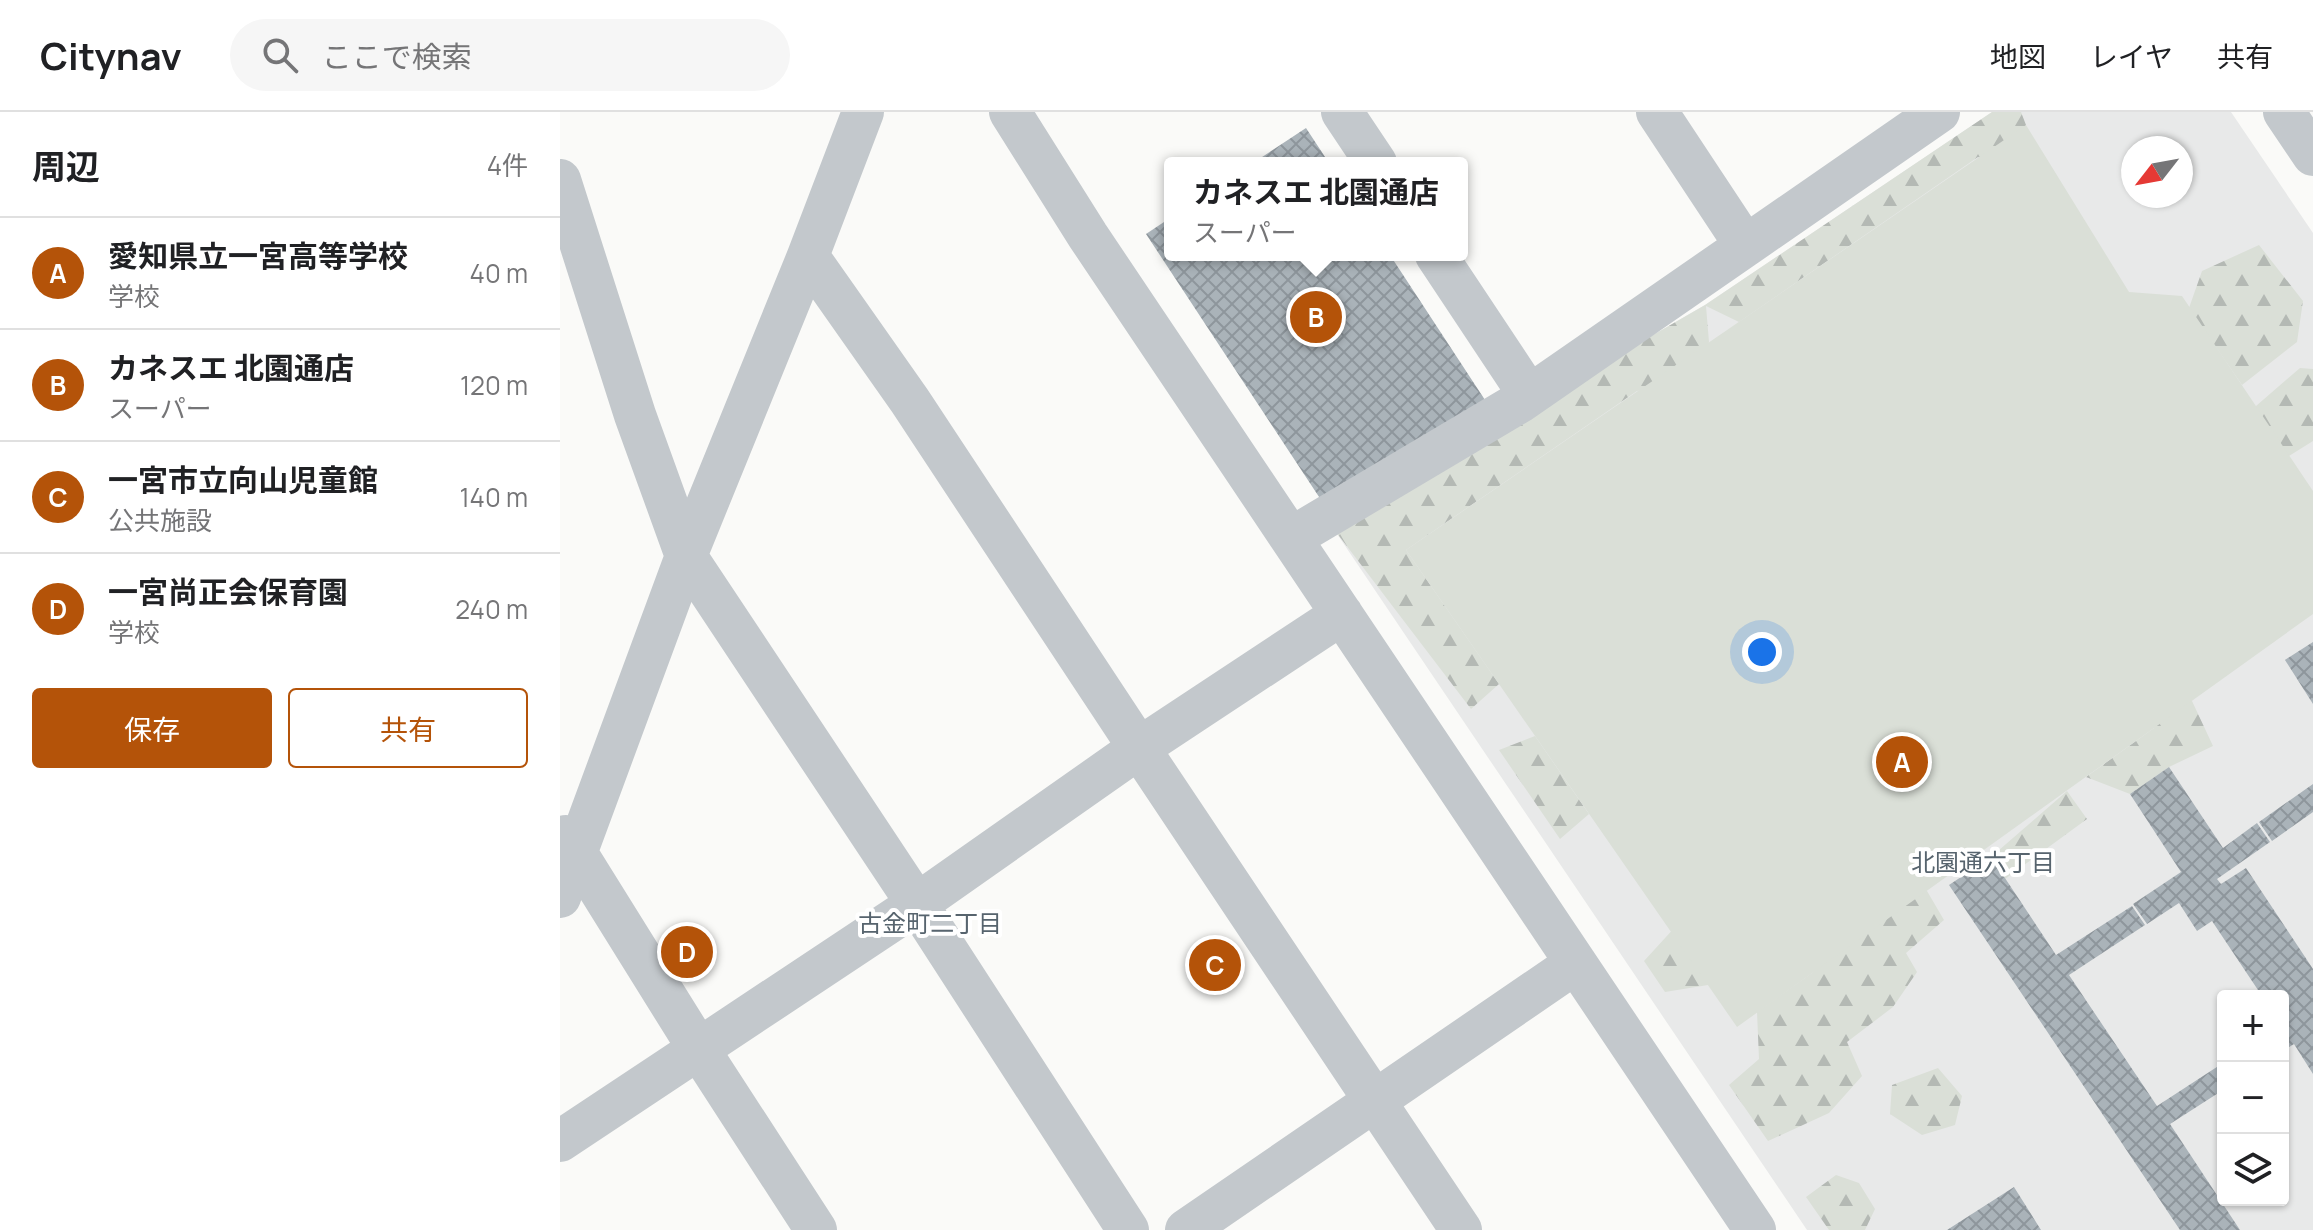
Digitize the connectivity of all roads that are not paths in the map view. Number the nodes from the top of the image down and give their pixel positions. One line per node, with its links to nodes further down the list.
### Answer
1 (863, 112): 11 (street)
2 (1010, 112): 14 (street)
3 (1342, 112): 8 (street)
4 (1657, 112): 10 (street)
5 (1939, 112): 10 (street)
6 (2284, 112): 7 (street)
7 (2313, 155)
8 (1372, 157)
9 (560, 180): 15 (street)
10 (1745, 245): 13 (street)
11 (808, 256): 15 (street); 17 (street)
12 (1440, 261): 13 (street)
13 (1529, 395): 14 (street)
14 (1291, 538): 16 (street)
15 (686, 556): 18 (street); 20 (street)
16 (1342, 614): 17 (street); 21 (street)
17 (1139, 748): 20 (street); 23 (street)
18 (569, 840): 19 (street); 22 (street)
19 (560, 897)
20 (917, 904): 22 (street); 26 (street)
21 (1576, 963): 23 (street); 29 (street)
22 (698, 1048): 24 (street); 25 (street)
23 (1374, 1102): 27 (street); 28 (street)
24 (560, 1141)
25 (816, 1230)
26 (1128, 1230)
27 (1186, 1230)
28 (1461, 1230)
29 (1755, 1230)

